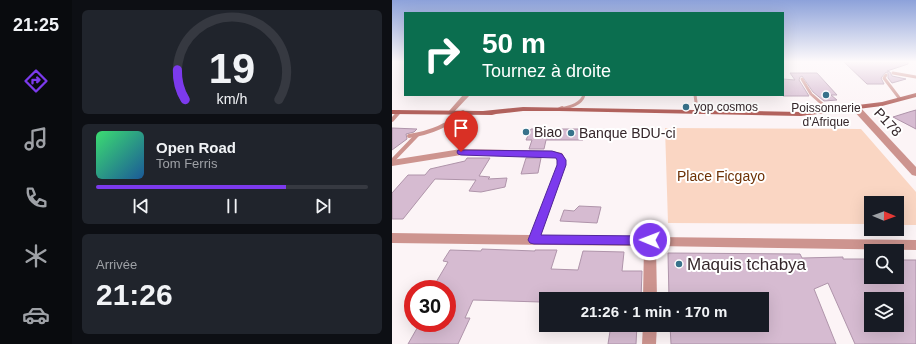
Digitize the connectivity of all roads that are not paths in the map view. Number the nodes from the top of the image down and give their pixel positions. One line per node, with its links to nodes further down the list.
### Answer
1 (884, 78): 7 (lane)
2 (802, 79): 15 (lane)
3 (916, 95): 7 (main road)
4 (466, 96): 12 (street)
5 (584, 96): 9 (lane)
6 (695, 96): 10 (lane)
7 (900, 99): 8 (main road)
8 (856, 108): 15 (main road); 21 (street, P178)
9 (559, 109): 10 (main road); 14 (main road)
10 (697, 111): 16 (main road)
11 (394, 112): 12 (main road); 17 (lane)
12 (451, 112): 13 (main road)
13 (463, 112): 14 (main road); 18 (lane)
14 (486, 112): 16 (main road)
15 (831, 112): 16 (main road)
16 (784, 114)
17 (392, 120)
18 (417, 135): 19 (lane); 20 (lane)
19 (409, 136)
20 (392, 162): 23 (street)
21 (916, 173)
22 (392, 238): 23 (street)
23 (534, 240): 24 (street)
24 (650, 240): 25 (street); 26 (street)
25 (916, 245)
26 (650, 292)
27 (650, 332): 28 (street)
28 (649, 344)

